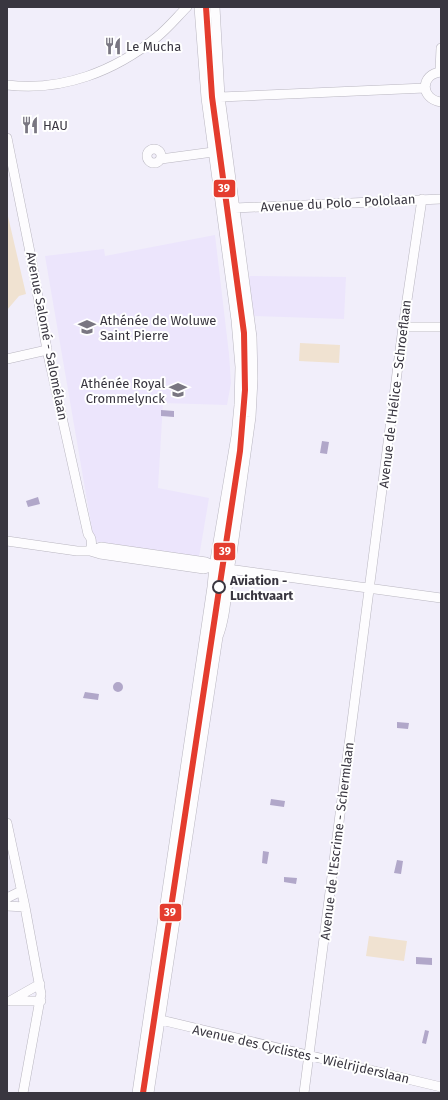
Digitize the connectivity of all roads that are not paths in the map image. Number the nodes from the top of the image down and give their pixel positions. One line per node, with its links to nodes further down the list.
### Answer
1 (187, 7): 7 (street)
2 (215, 7): 4 (street)
3 (201, 12): 4 (street); 12 (street)
4 (215, 17): 9 (street)
5 (441, 48): 6 (street)
6 (441, 72): 8 (street)
7 (7, 85)
8 (425, 88): 9 (street); 10 (street)
9 (220, 97): 16 (street)
10 (441, 102)
11 (7, 138): 19 (street, Avenue Salomé - Salomélaan)
12 (213, 152): 13 (street); 23 (street)
13 (161, 159)
14 (422, 199): 15 (street, Avenue du Polo - Pololaan); 16 (street, Avenue du Polo - Pololaan); 17 (street, Avenue de l'Hélice - Schroeflaan)
15 (441, 199)
16 (235, 208): 24 (street)
17 (403, 327): 18 (street); 25 (street, Avenue de l'Hélice - Schroeflaan)
18 (441, 328)
19 (47, 350): 20 (street); 22 (street, Avenue Salomé - Salomélaan)
20 (7, 359)
21 (7, 541): 22 (street)
22 (90, 551): 23 (street)
23 (215, 566): 24 (street); 39 (street)
24 (228, 569): 25 (street); 35 (street)
25 (370, 588): 26 (street); 36 (street, Avenue de l'Escrime - Schermlaan)
26 (441, 598)
27 (7, 825): 28 (street)
28 (21, 891): 29 (street); 31 (street)
29 (7, 898)
30 (7, 906): 31 (street)
31 (25, 907): 32 (street)
32 (40, 984): 33 (street); 34 (street)
33 (8, 1002): 34 (street)
34 (40, 1002): 38 (street)
35 (161, 1020): 36 (street, Avenue des Cyclistes - Wielrijderslaan); 40 (street)
36 (308, 1055): 37 (street, Avenue des Cyclistes - Wielrijderslaan); 41 (street, Avenue de l'Escrime - Schermlaan)
37 (441, 1087)
38 (23, 1093)
39 (138, 1093)
40 (149, 1093)
41 (304, 1093)

